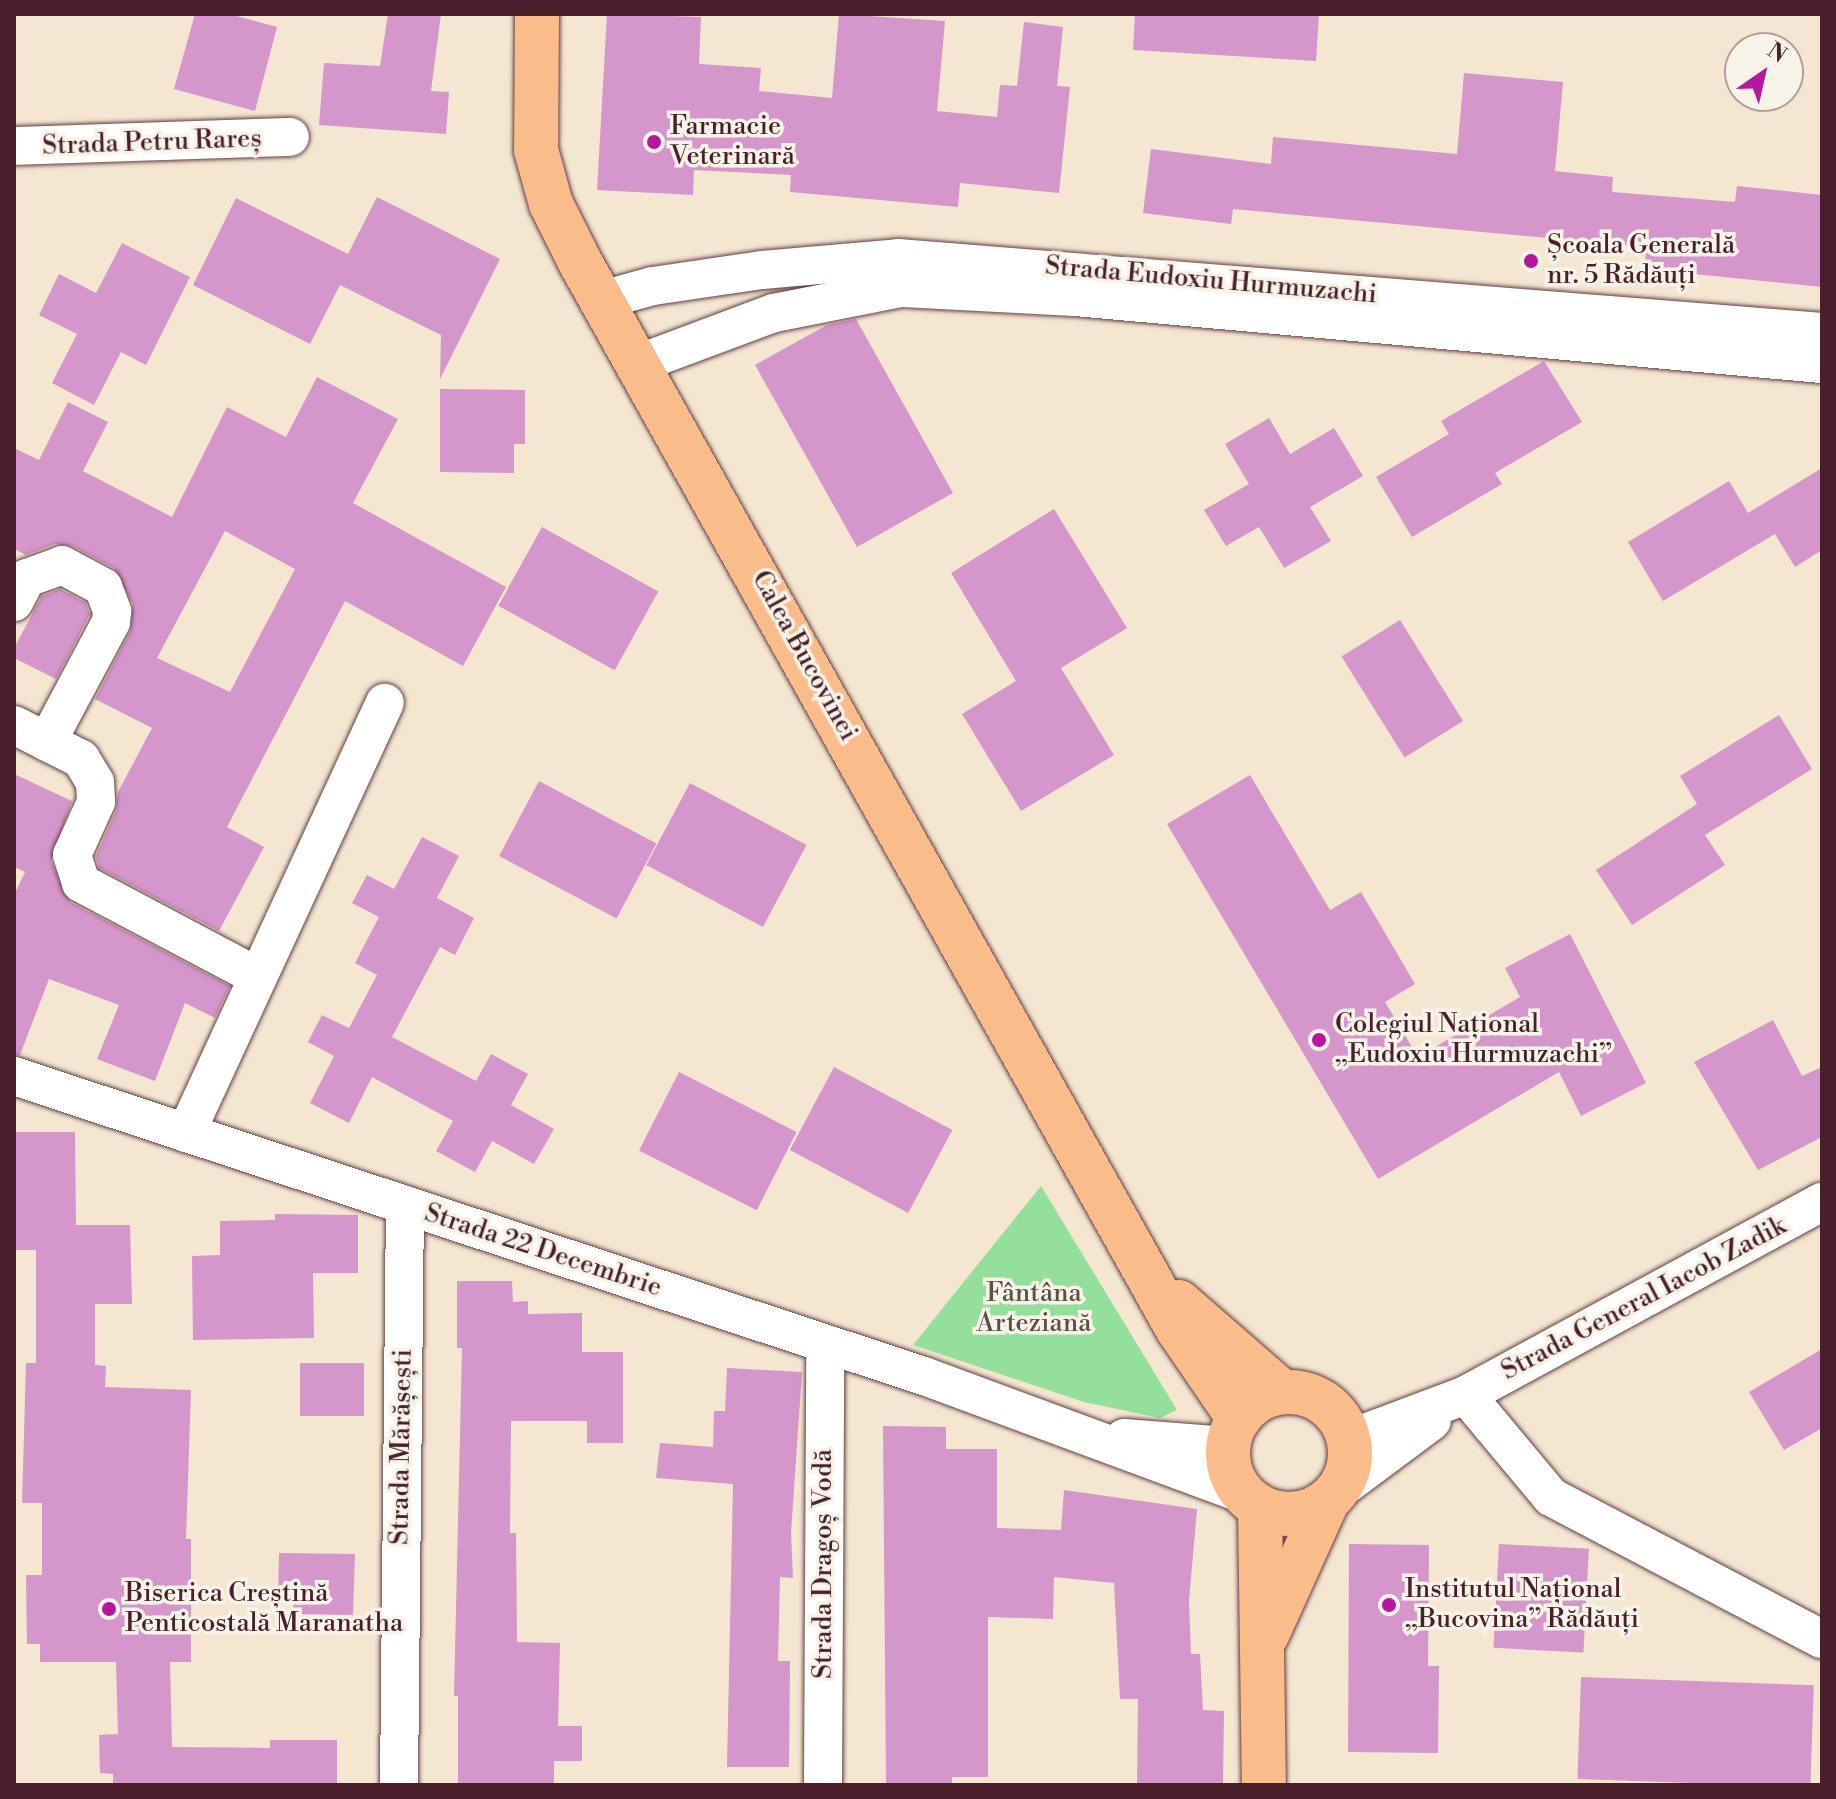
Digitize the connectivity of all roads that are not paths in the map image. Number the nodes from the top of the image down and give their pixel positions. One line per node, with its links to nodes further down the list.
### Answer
1 (537, 14): 4 (main road, Calea Bucovinei)
2 (290, 137): 3 (street, Strada Petru Rareș)
3 (14, 146)
4 (602, 300): 5 (street, Strada Eudoxiu Hurmuzachi); 6 (main road, Calea Bucovinei)
5 (1822, 332)
6 (640, 363): 7 (street, Strada Eudoxiu Hurmuzachi); 17 (main road, Calea Bucovinei)
7 (1822, 364)
8 (14, 602): 11 (street)
9 (385, 703): 12 (street)
10 (14, 725): 11 (street)
11 (47, 742): 12 (street)
12 (257, 976): 14 (street)
13 (14, 1076): 14 (street, Strada 22 Decembrie)
14 (186, 1133): 16 (street, Strada 22 Decembrie)
15 (1822, 1202): 20 (street, Strada General Iacob Zadik)
16 (405, 1205): 18 (street, Strada 22 Decembrie); 28 (street, Strada Mărășești)
17 (1151, 1276): 19 (main road, Calea Bucovinei); 21 (main road, Calea Bucovinei)
18 (825, 1344): 22 (street, Strada 22 Decembrie); 29 (street, Strada Dragoș Vodă)
19 (1282, 1392): 21 (main road); 23 (main road)
20 (1466, 1395): 23 (street, Strada General Iacob Zadik); 24 (street, Strada General Iacob Zadik); 26 (street)
21 (1233, 1432): 22 (street, Strada 22 Decembrie); 25 (main road)
22 (1070, 1434): 25 (street, Strada 22 Decembrie)
23 (1349, 1439): 24 (main road)
24 (1332, 1496): 25 (main road); 27 (main road)
25 (1251, 1500): 27 (main road)
26 (1822, 1639)
27 (1261, 1648): 30 (main road)
28 (399, 1785)
29 (823, 1785)
30 (1264, 1785)

